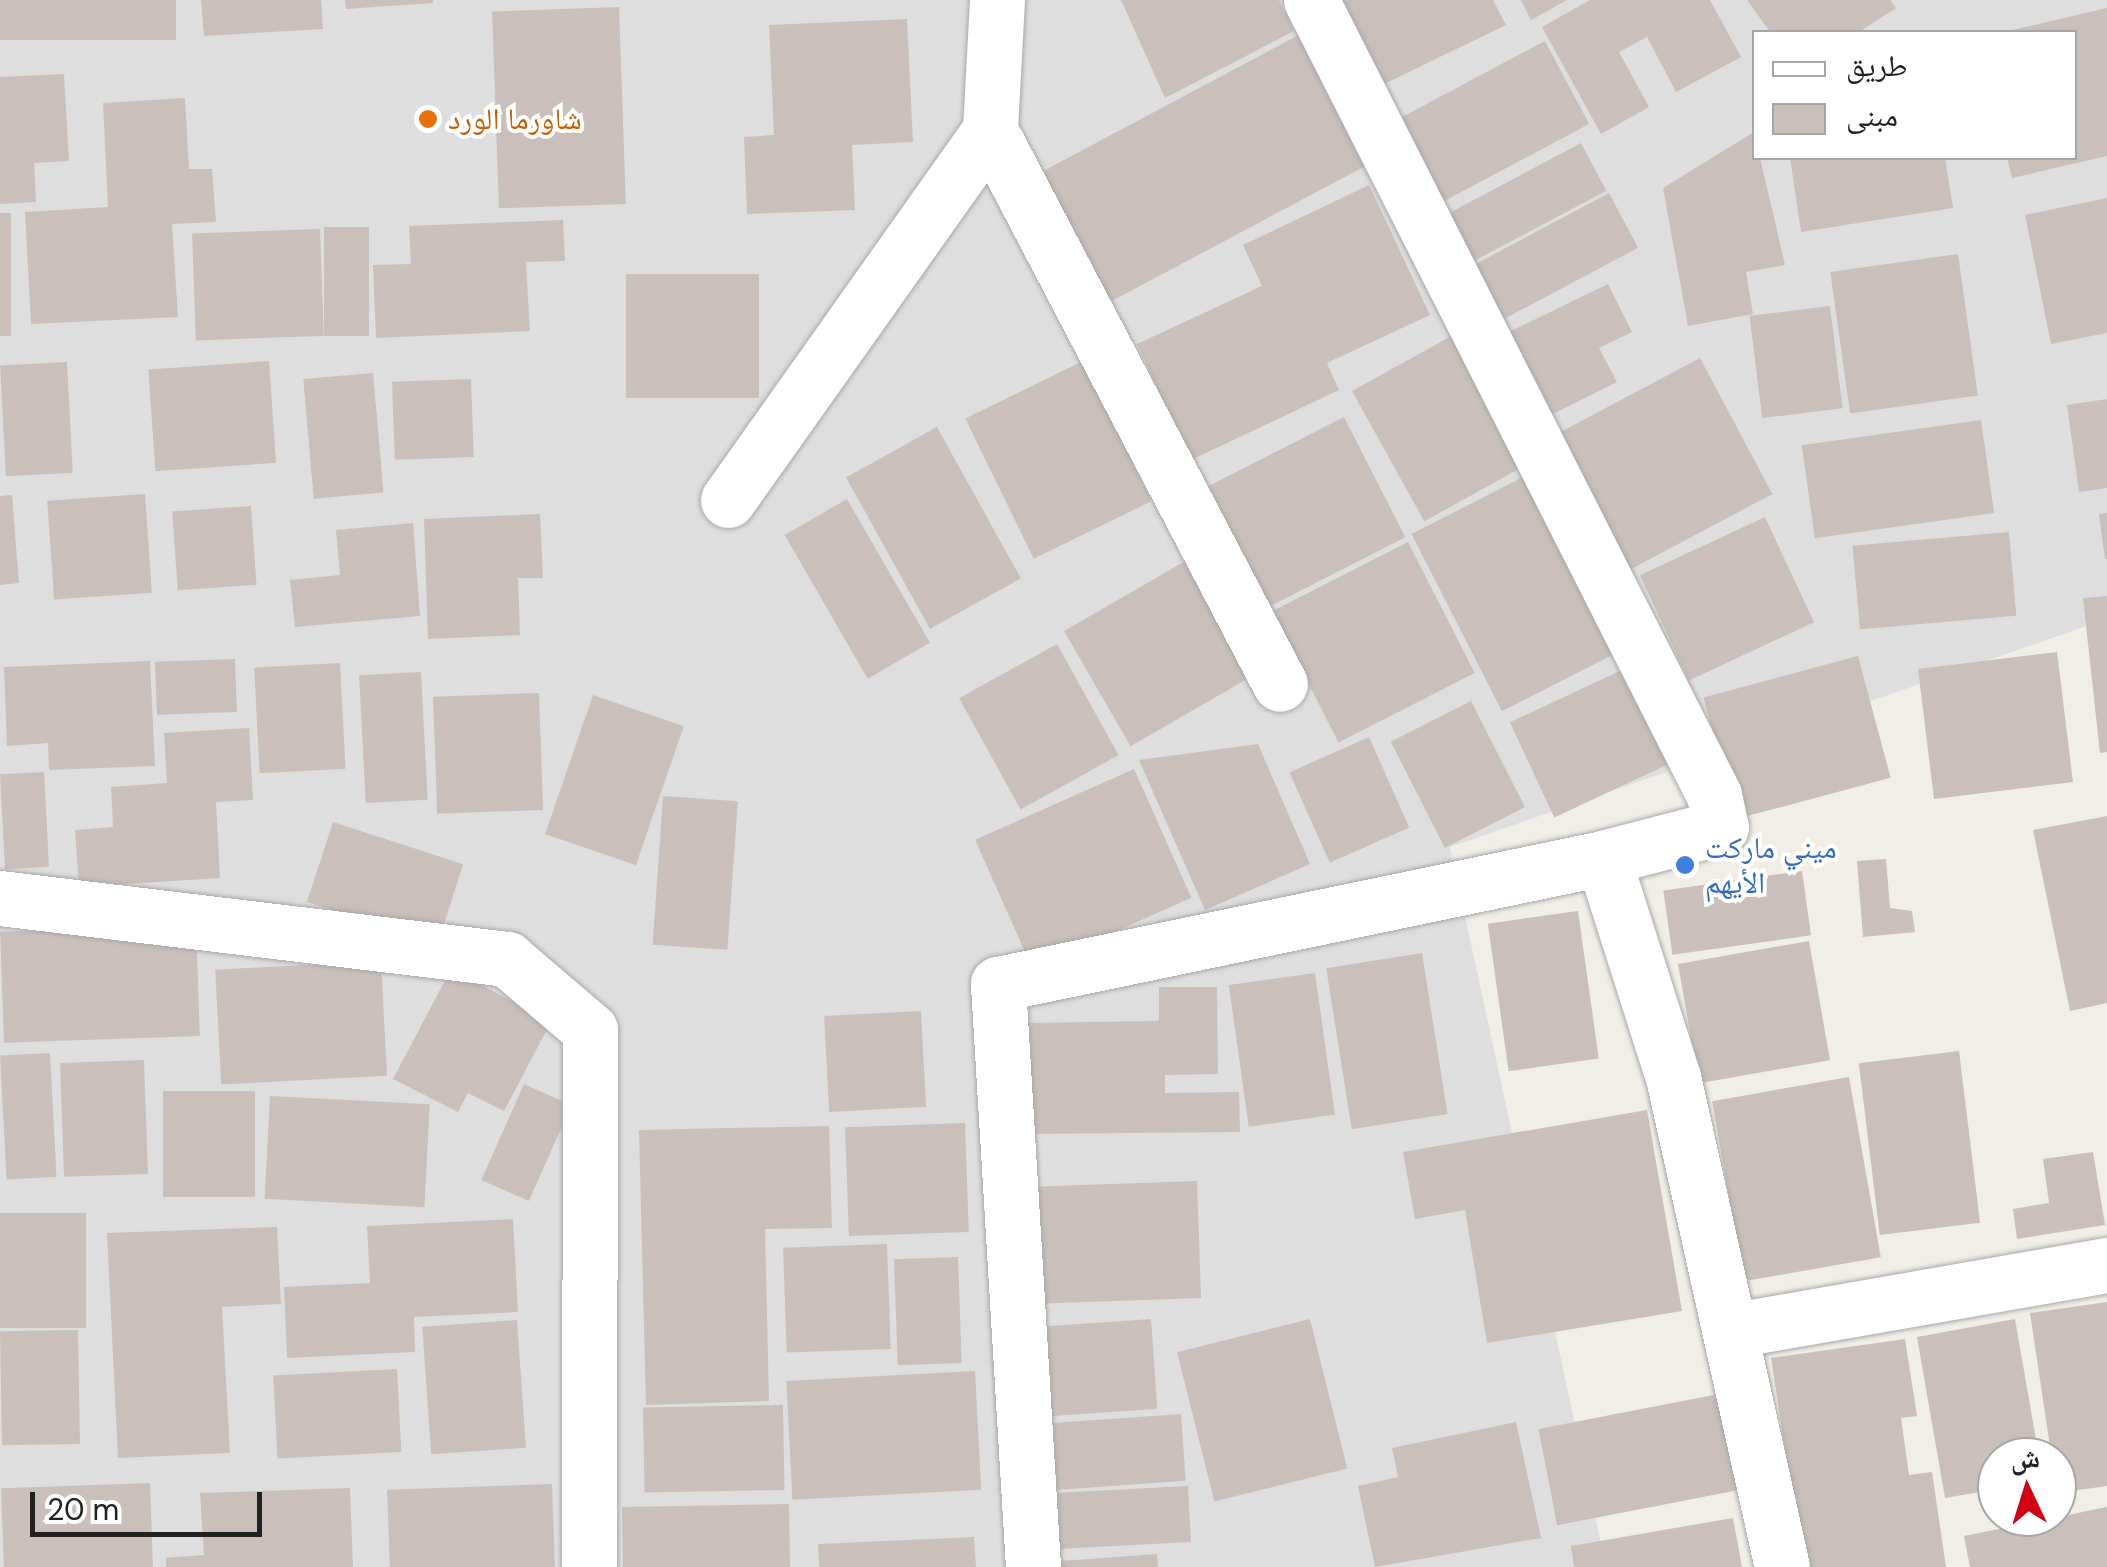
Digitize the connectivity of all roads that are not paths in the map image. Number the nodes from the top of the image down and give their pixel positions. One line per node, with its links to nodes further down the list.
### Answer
1 (997, 0): 3 (street)
2 (1311, 0): 6 (street)
3 (990, 130): 4 (street); 5 (street)
4 (728, 500)
5 (1280, 684)
6 (1603, 858): 9 (street); 11 (street)
7 (0, 898): 10 (street)
8 (2107, 1265): 9 (street)
9 (1734, 1330): 12 (street)
10 (590, 1567)
11 (1033, 1567)
12 (1782, 1567)

